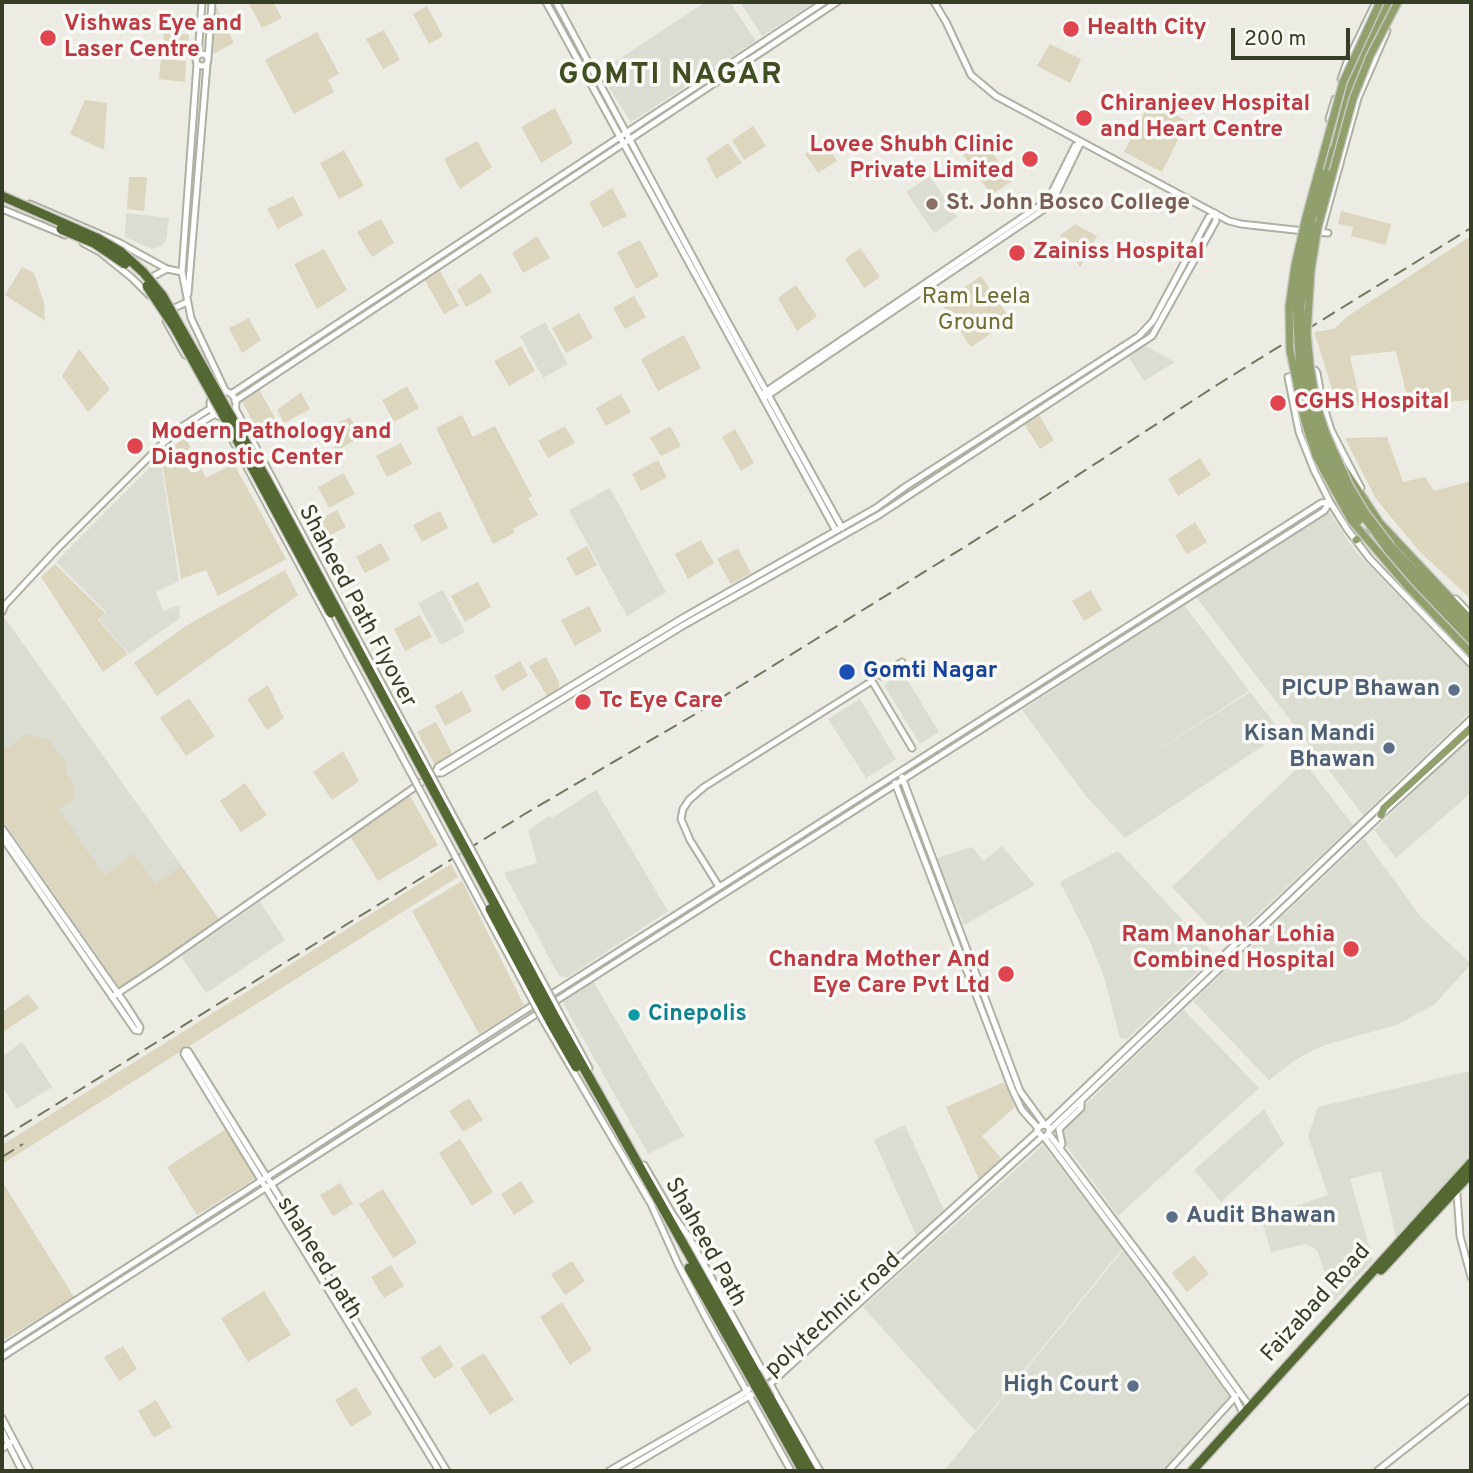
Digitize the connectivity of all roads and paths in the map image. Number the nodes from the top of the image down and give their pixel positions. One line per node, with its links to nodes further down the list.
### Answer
1 (202, 2): 12 (street)
2 (212, 2): 13 (street)
3 (546, 2): 19 (street)
4 (556, 2): 18 (street)
5 (824, 2): 18 (street)
6 (837, 2): 20 (street)
7 (933, 2): 21 (street)
8 (1380, 2): 15 (main road); 54 (main road, bridge)
9 (1392, 2): 16 (main road)
10 (1398, 2): 41 (main road, bridge)
11 (1387, 31): 17 (street)
12 (198, 55): 13 (street); 14 (street)
13 (207, 61): 14 (street); 32 (street)
14 (197, 64): 30 (street)
15 (1350, 64): 23 (main road); 28 (street)
16 (1351, 84): 17 (main road); 23 (main road)
17 (1356, 104): 28 (street)
18 (626, 132): 19 (street); 20 (street)
19 (620, 137): 22 (street); 34 (street)
20 (630, 139): 22 (street); 35 (street)
21 (1082, 142): 27 (street); 35 (street)
22 (623, 144): 36 (street); 38 (street)
23 (1326, 174): 44 (main road, bridge); 47 (main road, bridge)
24 (2, 194): 29 (street, Shaheed Path Flyover, bridge); 73 (highway, Shaheed Path Flyover, bridge)
25 (2, 202): 73 (highway, Shaheed Path Flyover, bridge)
26 (2, 209): 31 (street, bridge)
27 (1215, 213): 28 (street); 43 (street); 45 (street)
28 (1300, 231)
29 (167, 269): 30 (street, Shaheed Path Flyover); 31 (street)
30 (183, 272): 32 (street)
31 (139, 284): 33 (street)
32 (187, 302): 33 (street); 34 (street)
33 (162, 314): 37 (street)
34 (228, 393): 37 (street); 38 (street)
35 (767, 393): 36 (street); 43 (street)
36 (761, 397): 43 (street)
37 (211, 400): 40 (street)
38 (235, 401): 39 (street)
39 (235, 408): 40 (street); 73 (street, bridge)
40 (215, 413): 48 (street); 73 (street, bridge)
41 (1336, 458): 47 (main road, bridge); 50 (main road, bridge)
42 (1330, 502): 46 (street); 50 (street); 63 (street); 64 (street)
43 (839, 529): 45 (street); 62 (street)
44 (1366, 533): 46 (main road); 53 (main road)
45 (842, 535): 62 (street)
46 (1356, 540): 56 (street)
47 (1389, 547): 51 (main road); 52 (main road)
48 (3, 606): 49 (street)
49 (2, 612)
50 (1471, 617)
51 (1471, 629)
52 (1471, 637)
53 (1471, 645)
54 (1471, 653)
55 (902, 662): 57 (street)
56 (1471, 664)
57 (881, 676)
58 (1471, 719): 74 (street)
59 (1471, 728): 66 (main road)
60 (1471, 733): 66 (street)
61 (912, 747): 69 (street)
62 (435, 773): 72 (street)
63 (896, 773): 64 (street); 65 (street); 69 (street)
64 (902, 779): 65 (street); 79 (street)
65 (896, 784): 71 (street); 79 (street)
66 (1383, 812): 75 (street)
67 (2, 828): 72 (street)
68 (2, 837): 72 (street)
69 (718, 885): 70 (street)
70 (602, 961): 71 (street); 82 (street)
71 (607, 969): 83 (street)
72 (115, 995): 72 (street)
73 (551, 1016): 76 (highway, Shaheed Path Flyover); 84 (street); 86 (street)
74 (1159, 1017): 75 (street); 79 (street)
75 (1164, 1022): 78 (street)
76 (561, 1035): 84 (highway, Shaheed Path); 86 (highway, Shaheed Path)
77 (185, 1051): 82 (street, shaheed path)
78 (1081, 1101): 79 (street); 80 (street)
79 (1044, 1131): 80 (street); 88 (street, polytechnic road); 89 (street); 96 (street)
80 (1060, 1148): 96 (street)
81 (1469, 1170): 100 (highway, Faizabad Road); 116 (highway)
82 (264, 1179): 83 (street, shaheed path); 90 (street)
83 (268, 1186): 91 (street); 106 (street); 107 (street, shaheed path)
84 (643, 1188): 92 (highway, Shaheed Path); 95 (street)
85 (1457, 1194): 87 (street)
86 (664, 1204): 92 (highway, Shaheed Path); 93 (street)
87 (1471, 1277)
88 (851, 1301): 89 (street); 93 (street, polytechnic road)
89 (856, 1306): 94 (street)
90 (2, 1348)
91 (2, 1357)
92 (753, 1374): 99 (highway, Shaheed Path, bridge)
93 (766, 1377): 95 (street, polytechnic road)
94 (770, 1384): 98 (street); 113 (street)
95 (746, 1391): 98 (street); 108 (street, polytechnic road)
96 (1238, 1395): 100 (street); 114 (street)
97 (1471, 1397): 117 (street)
98 (750, 1398): 109 (street); 110 (street)
99 (767, 1399): 111 (highway, Shaheed Path); 112 (highway, Shaheed Path)
100 (1247, 1411): 115 (highway, Faizabad Road)
101 (2, 1418): 103 (street)
102 (2, 1431): 103 (street)
103 (7, 1444): 104 (street); 105 (street)
104 (22, 1471)
105 (30, 1471)
106 (439, 1471)
107 (447, 1471)
108 (610, 1471)
109 (623, 1471)
110 (791, 1471)
111 (803, 1471)
112 (811, 1471)
113 (820, 1471)
114 (1168, 1471)
115 (1192, 1471)
116 (1199, 1471)
117 (1377, 1471)

